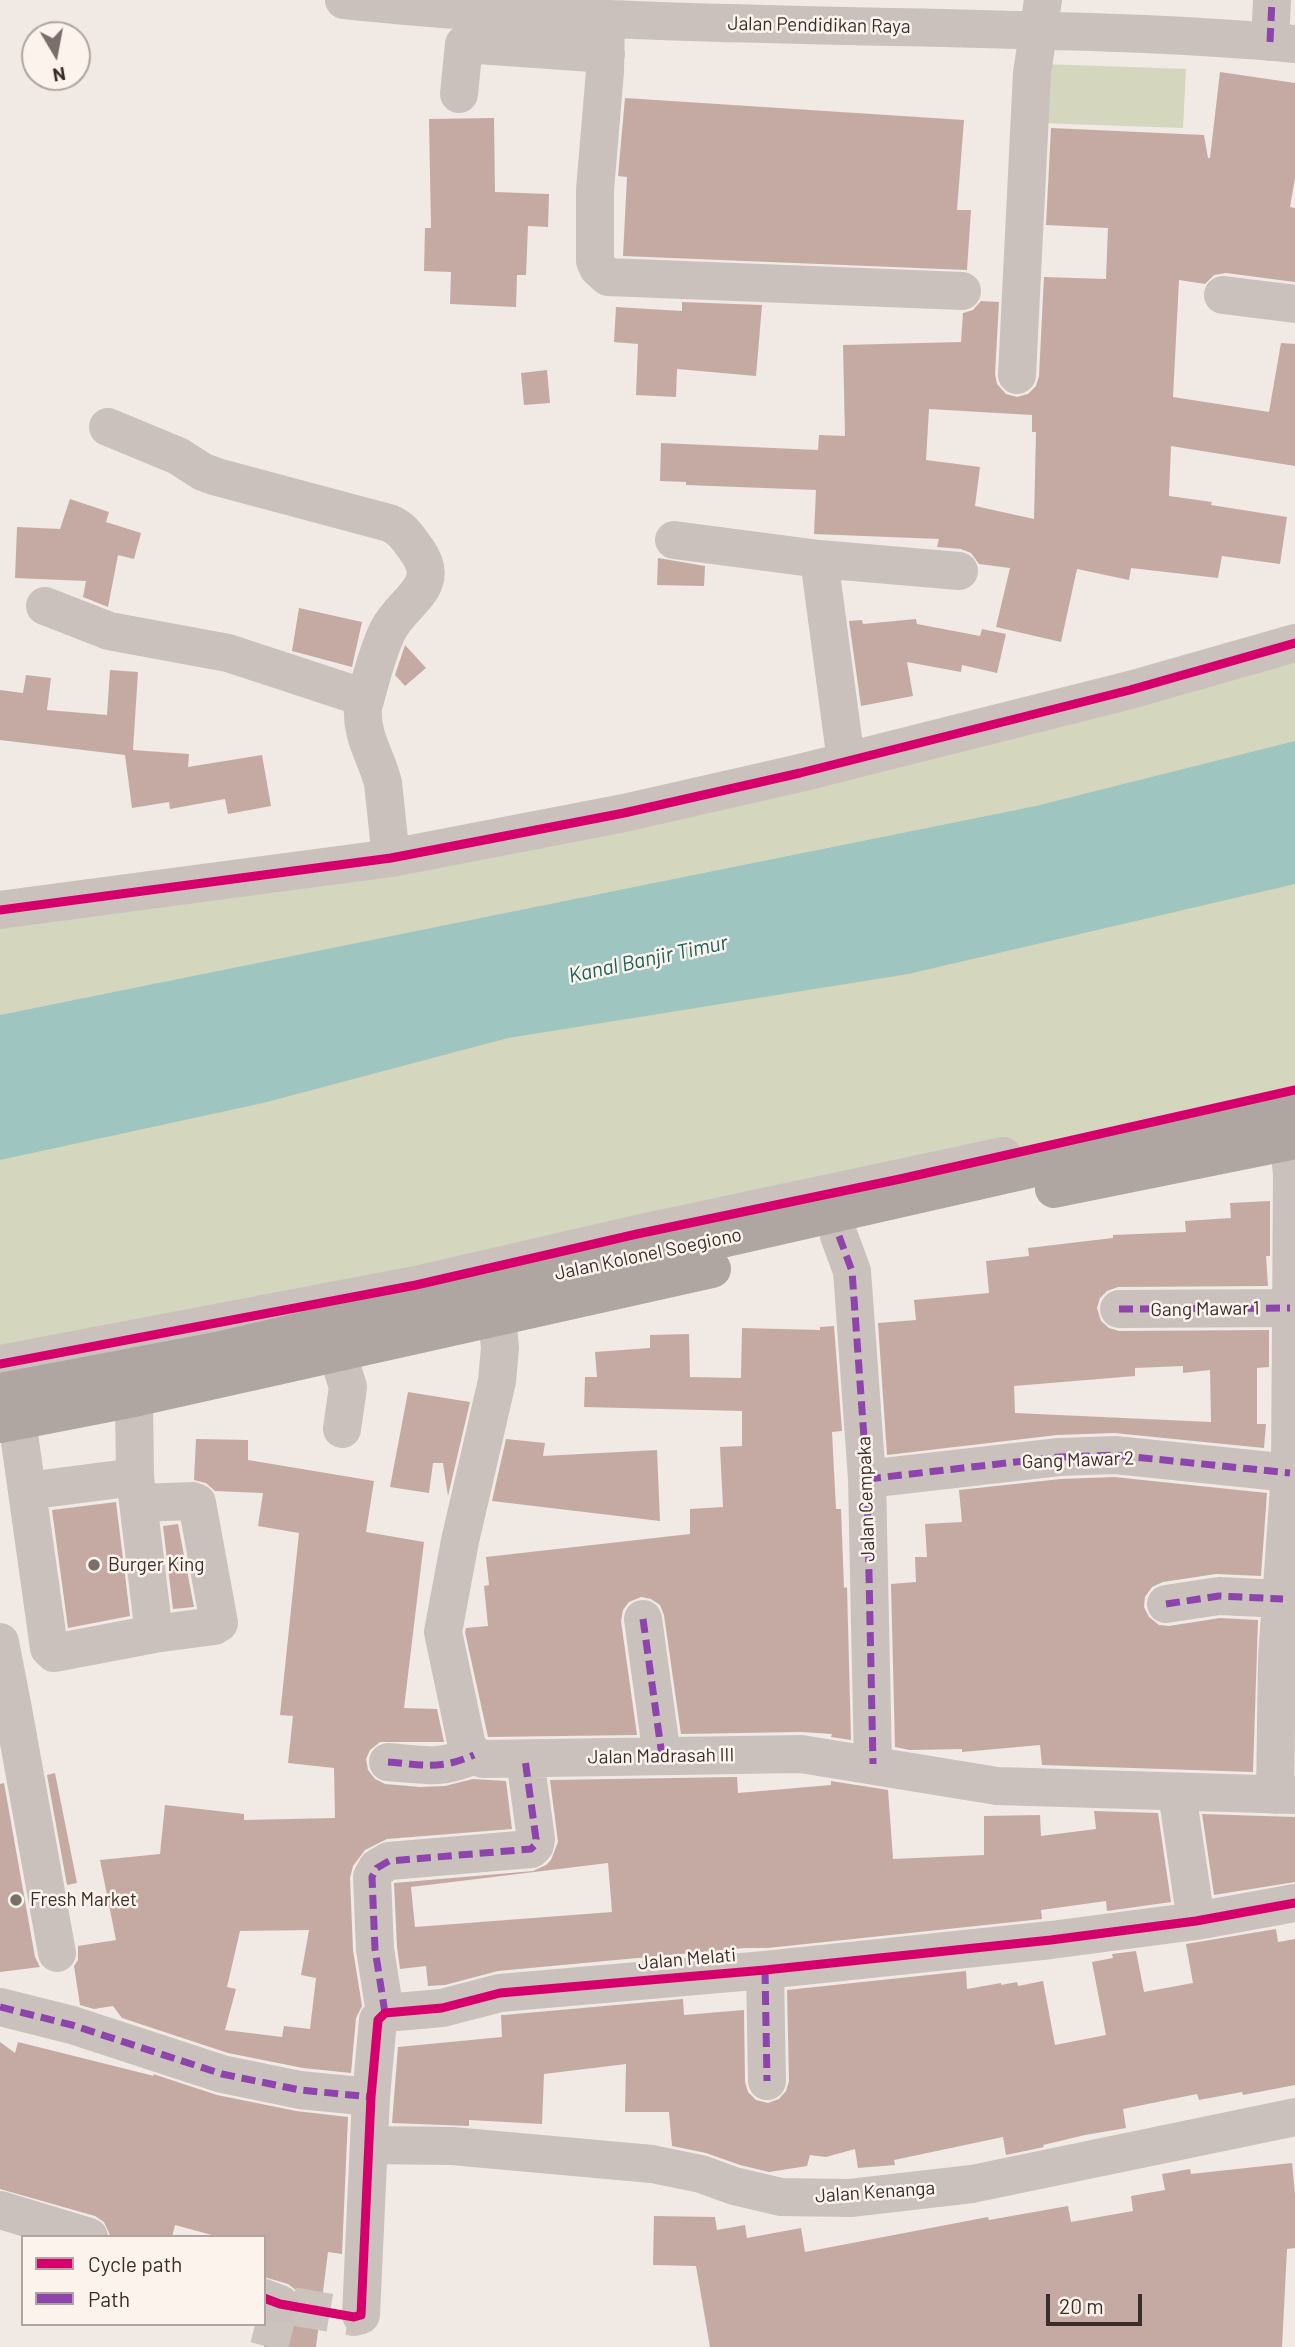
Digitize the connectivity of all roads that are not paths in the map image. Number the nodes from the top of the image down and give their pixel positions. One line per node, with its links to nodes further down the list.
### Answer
1 (344, 0): 4 (street, Jalan Pendidikan Raya)
2 (1272, 0): 6 (street)
3 (1041, 15): 5 (street, Jalan Pendidikan Raya); 6 (street, Jalan Pendidikan Raya); 11 (street)
4 (464, 27): 5 (street, Jalan Pendidikan Raya); 7 (street)
5 (606, 36): 8 (street)
6 (1282, 43)
7 (459, 94)
8 (962, 291)
9 (1223, 295): 10 (street)
10 (1295, 304)
11 (1017, 376)
12 (108, 428): 18 (street)
13 (674, 540): 14 (street)
14 (819, 559): 15 (street); 19 (street)
15 (959, 571)
16 (45, 606): 18 (street)
17 (1295, 643): 19 (street)
18 (365, 698): 20 (street)
19 (846, 761): 20 (street)
20 (391, 858): 21 (street)
21 (0, 910)
22 (1291, 1119): 23 (main road, Jalan Kolonel Soegiono); 24 (street); 28 (street); 30 (main road, Jalan Kolonel Soegiono)
23 (839, 1236): 26 (main road, Jalan Kolonel Soegiono); 33 (street, Jalan Cempaka)
24 (1290, 1308): 25 (street, Gang Mawar 1); 32 (street)
25 (1119, 1309)
26 (497, 1318): 27 (main road, Jalan Kolonel Soegiono); 42 (street)
27 (337, 1352): 29 (main road, Jalan Kolonel Soegiono); 31 (street)
28 (0, 1364)
29 (134, 1398): 30 (main road, Jalan Kolonel Soegiono); 34 (street)
30 (6, 1412): 35 (street)
31 (342, 1429)
32 (1290, 1473): 33 (street, Gang Mawar 2); 36 (street)
33 (867, 1479): 46 (street, Jalan Cempaka)
34 (136, 1490): 35 (street); 39 (street); 39 (street)
35 (27, 1491): 39 (street)
36 (1283, 1599): 37 (street); 48 (street)
37 (1166, 1604)
38 (643, 1619): 43 (street)
39 (154, 1634)
40 (0, 1642): 41 (street)
41 (7, 1710): 51 (street)
42 (474, 1755): 44 (street, Jalan Madrasah III); 45 (street)
43 (662, 1756): 44 (street, Jalan Madrasah III); 46 (street, Jalan Madrasah III)
44 (525, 1759): 54 (street)
45 (388, 1762)
46 (873, 1764): 47 (street, Jalan Madrasah III)
47 (1177, 1793): 48 (street, Jalan Madrasah III); 50 (street)
48 (1285, 1795)
49 (1295, 1903): 50 (street, Jalan Melati)
50 (1196, 1922): 52 (street, Jalan Melati)
51 (57, 1953)
52 (765, 1970): 54 (street, Jalan Melati); 55 (street)
53 (0, 2007): 56 (street)
54 (386, 2012): 56 (street)
55 (767, 2081)
56 (371, 2097): 58 (street)
57 (1295, 2117): 58 (street, Jalan Kenanga)
58 (369, 2145): 61 (street)
59 (0, 2210): 60 (street)
60 (82, 2235)
61 (361, 2315)

